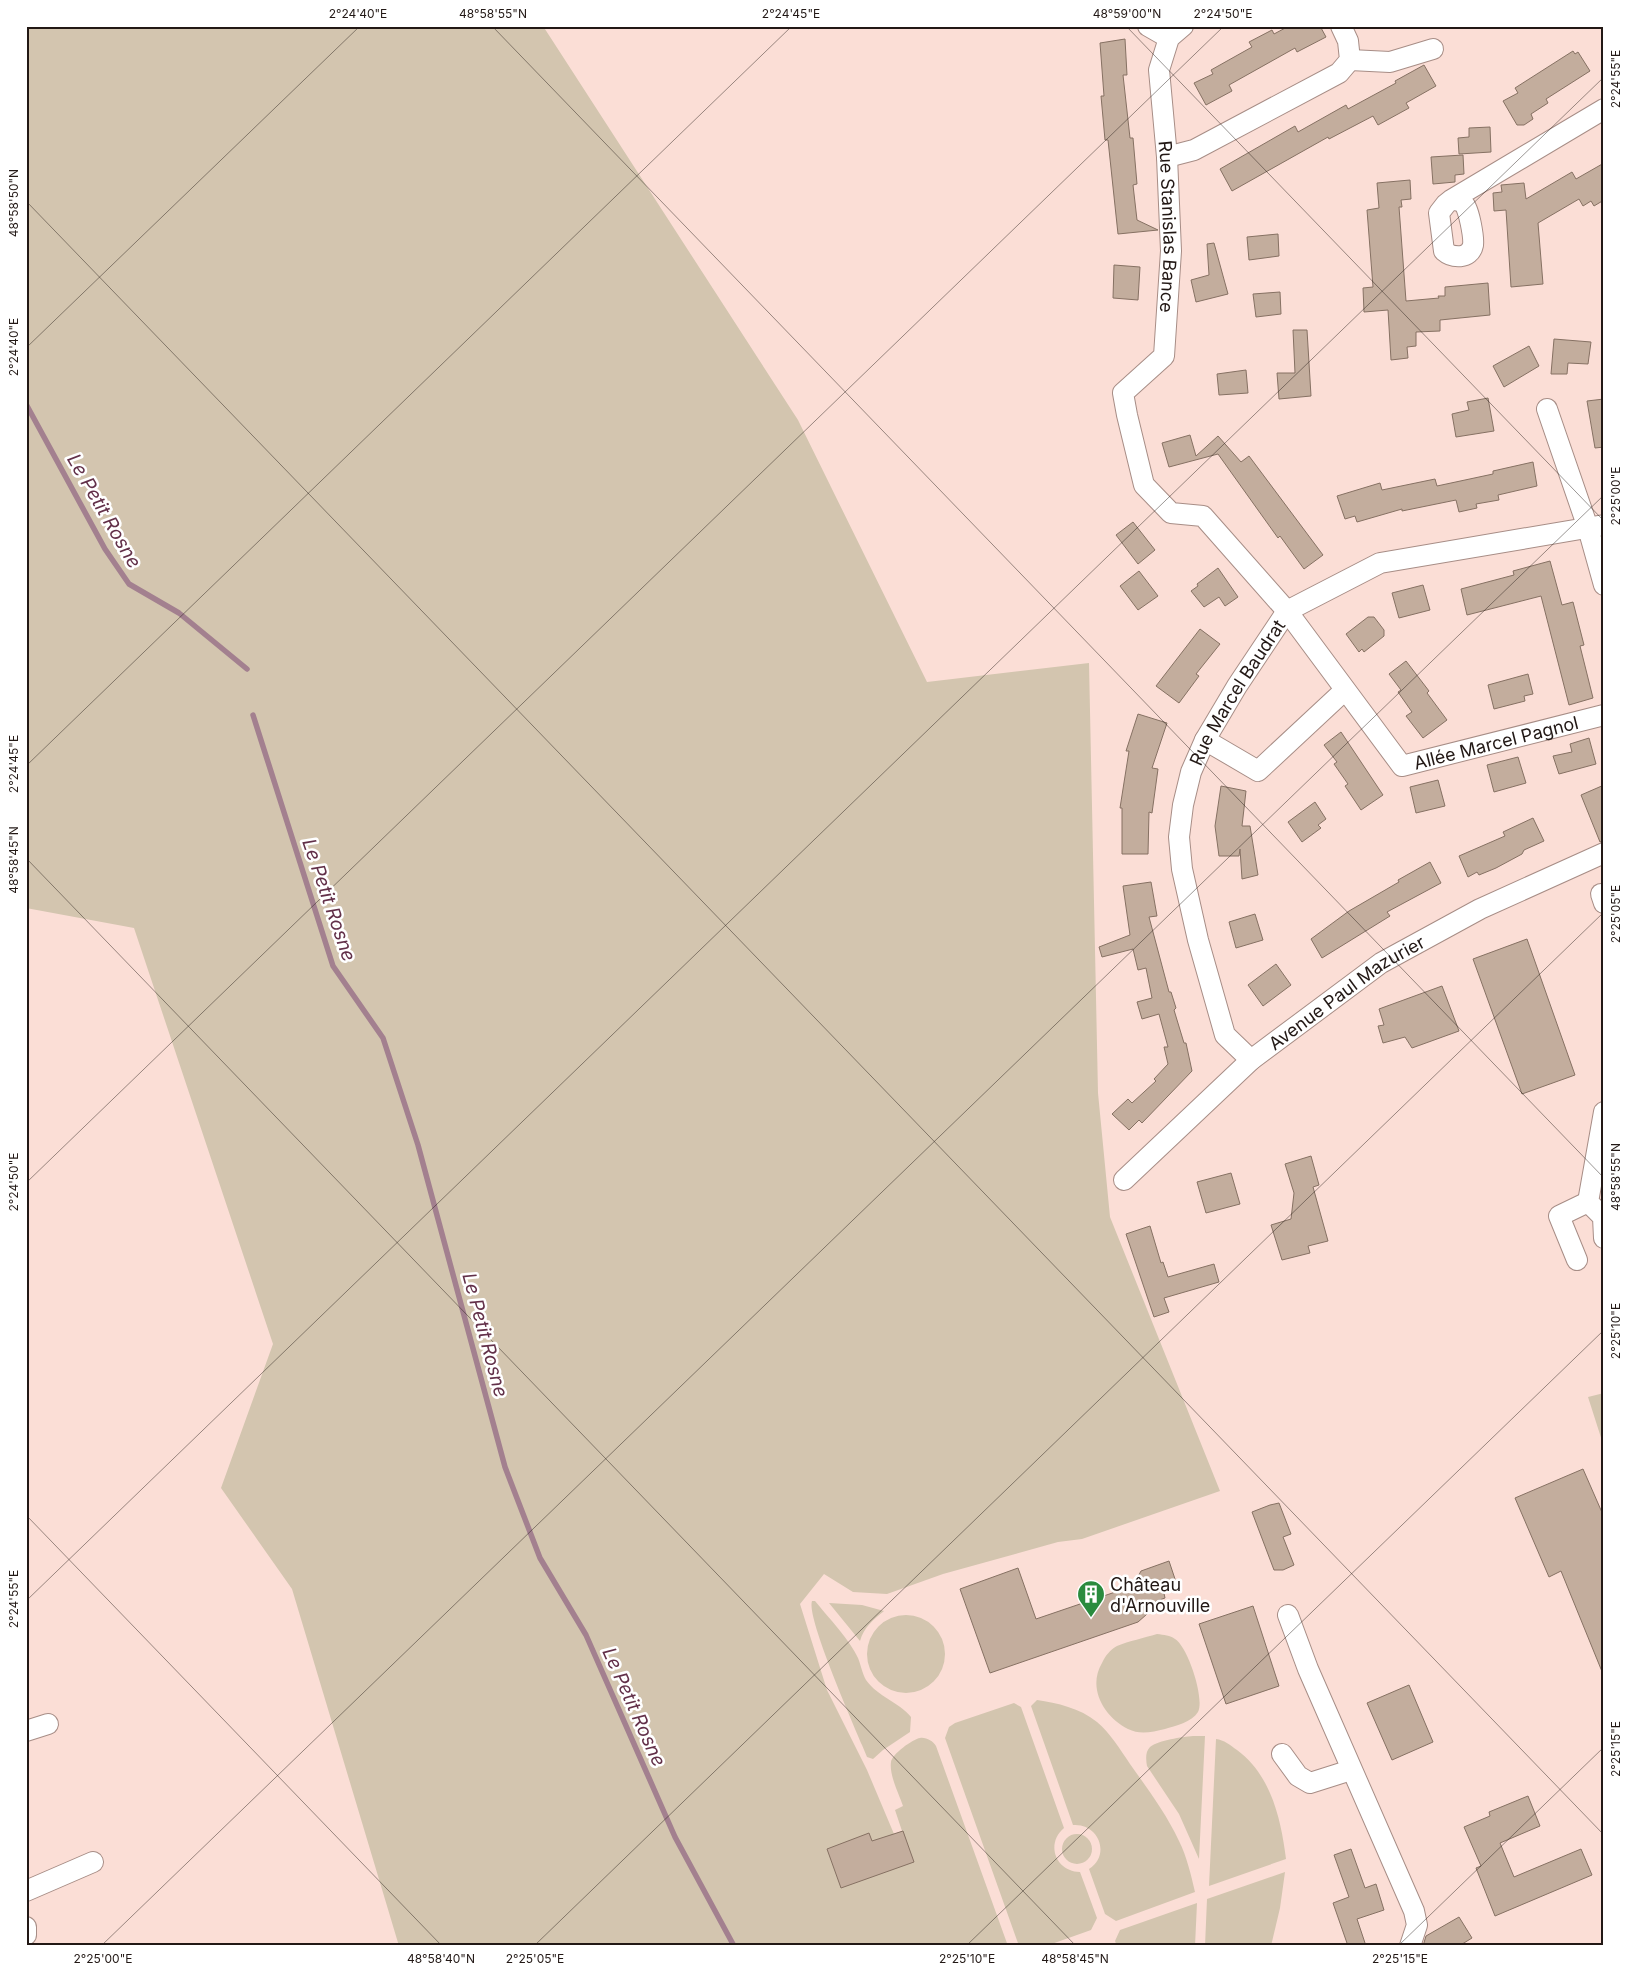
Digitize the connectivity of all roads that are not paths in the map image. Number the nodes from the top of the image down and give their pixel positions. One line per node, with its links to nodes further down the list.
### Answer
1 (1148, 26): 3 (street)
2 (1340, 26): 5 (street)
3 (1176, 32): 7 (street, Rue Stanislas Bance)
4 (1433, 49): 5 (street)
5 (1350, 60): 7 (street)
6 (1604, 109): 8 (street)
7 (1167, 157): 12 (street, Rue Stanislas Bance)
8 (1452, 200)
9 (1547, 409): 10 (street)
10 (1596, 527): 11 (street); 12 (street, Rue Marcel Baudrat)
11 (1604, 585)
12 (1287, 612): 13 (street, Allée Marcel Pagnol); 15 (street, Rue Marcel Baudrat)
13 (1345, 690): 14 (street, Allée Marcel Pagnol); 15 (street)
14 (1604, 715)
15 (1205, 740): 17 (street, Rue Marcel Baudrat)
16 (1604, 853): 17 (street, Avenue Paul Mazurier)
17 (1251, 1060): 19 (street, Avenue Paul Mazurier)
18 (1604, 1112): 20 (street)
19 (1124, 1180)
20 (1588, 1202): 21 (street); 23 (street)
21 (1603, 1217): 22 (street)
22 (1604, 1238)
23 (1577, 1260)
24 (1288, 1615): 28 (street)
25 (48, 1724): 26 (street)
26 (26, 1731)
27 (1282, 1754): 28 (street)
28 (1352, 1770): 33 (street)
29 (93, 1862): 30 (street)
30 (26, 1891)
31 (26, 1927): 32 (street)
32 (26, 1935)
33 (1410, 1946)

